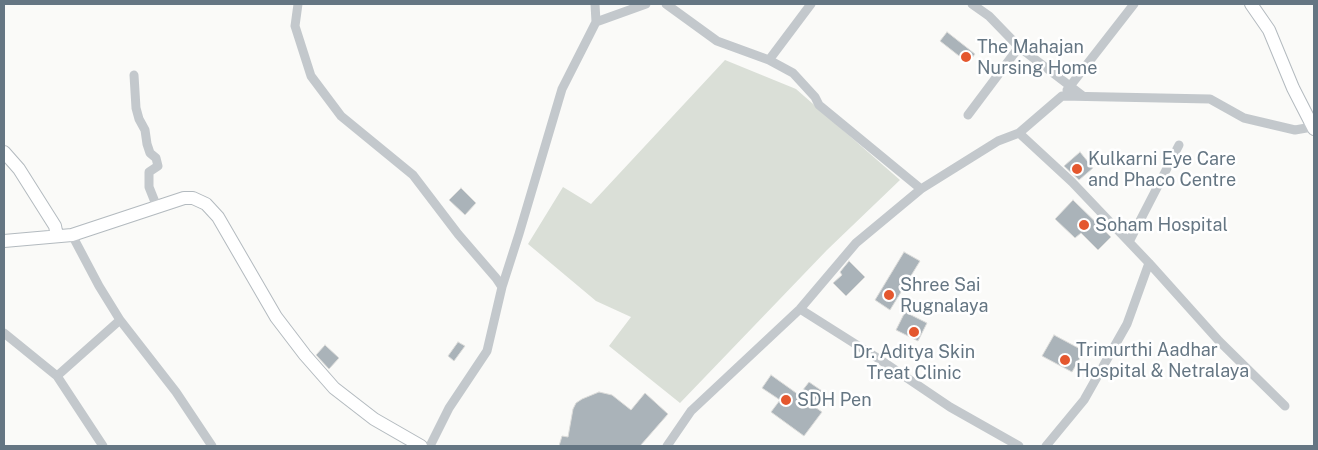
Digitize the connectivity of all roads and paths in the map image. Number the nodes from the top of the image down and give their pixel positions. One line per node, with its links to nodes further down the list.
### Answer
1 (298, 4): 28 (street)
2 (595, 4): 9 (street)
3 (646, 4): 9 (street)
4 (666, 4): 11 (street)
5 (811, 4): 11 (street)
6 (972, 4): 10 (street)
7 (1134, 4): 13 (street)
8 (1251, 4): 17 (main road)
9 (596, 22): 28 (street)
10 (1019, 47): 13 (street); 16 (street)
11 (769, 60): 21 (street)
12 (134, 75): 22 (street)
13 (1070, 87): 14 (street); 15 (street)
14 (1062, 96): 15 (street); 18 (street)
15 (1084, 97): 17 (street)
16 (968, 115)
17 (1313, 126)
18 (1019, 133): 21 (street); 26 (street)
19 (1179, 145): 26 (street)
20 (4, 152): 24 (main road)
21 (920, 189): 29 (street)
22 (157, 206): 23 (main road); 36 (main road)
23 (72, 235): 24 (main road); 30 (street)
24 (57, 236): 25 (main road)
25 (4, 240)
26 (1129, 242): 27 (street)
27 (1149, 263): 33 (street); 40 (street)
28 (502, 287): 37 (street)
29 (800, 309): 38 (street); 39 (street)
30 (120, 320): 32 (street); 35 (street)
31 (4, 332): 32 (street)
32 (57, 376): 34 (street)
33 (1285, 406)
34 (103, 446)
35 (212, 446)
36 (421, 446)
37 (430, 446)
38 (667, 446)
39 (1019, 446)
40 (1046, 446)

